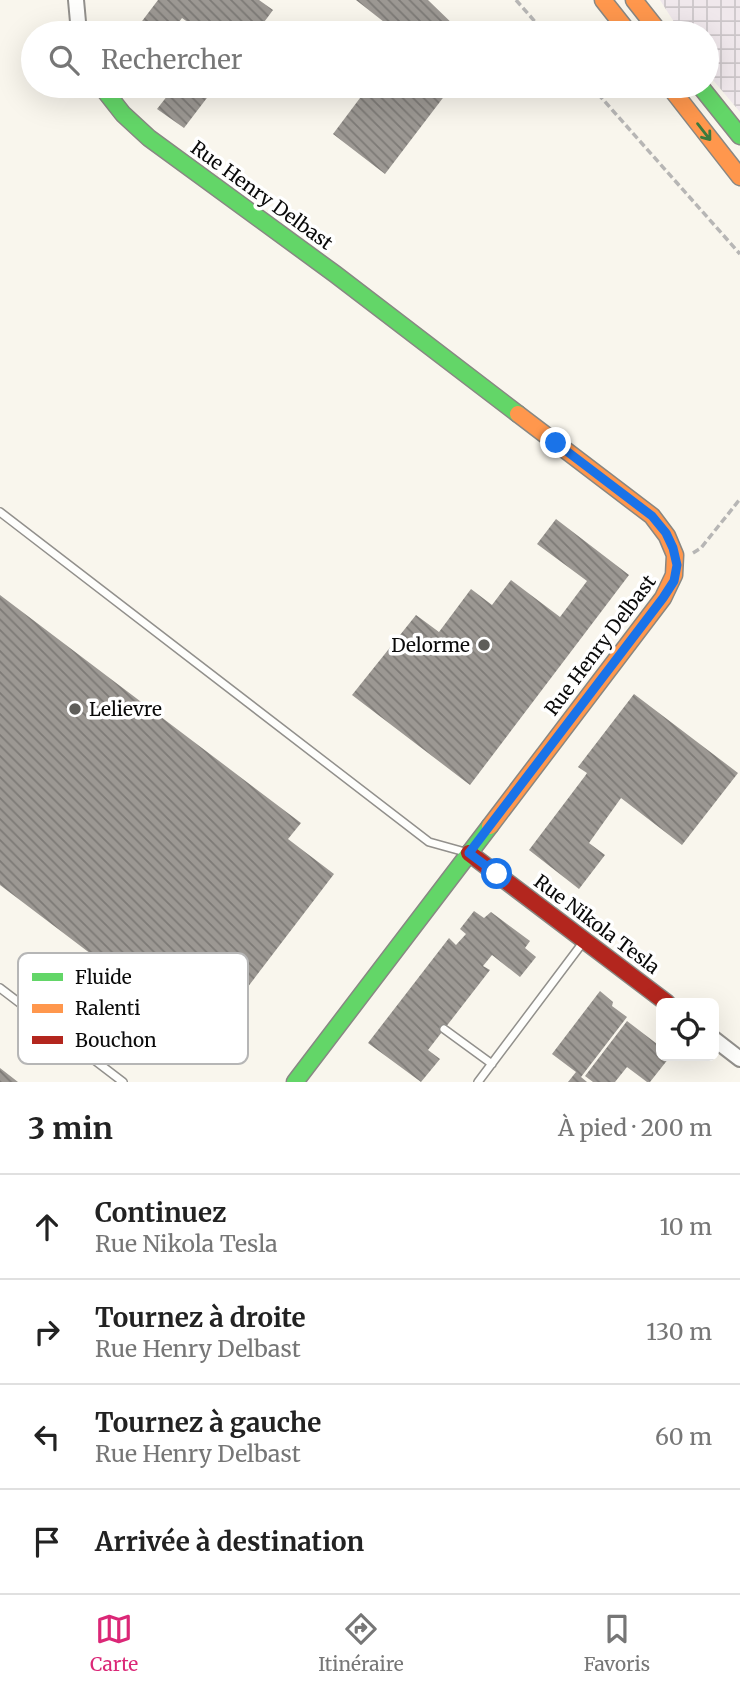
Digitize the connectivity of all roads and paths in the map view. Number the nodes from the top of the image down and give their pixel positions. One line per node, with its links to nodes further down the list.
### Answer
1 (76, 0): 5 (street)
2 (516, 0): 6 (path)
3 (603, 0): 7 (street)
4 (634, 0): 8 (street)
5 (78, 21)
6 (534, 21)
7 (620, 21)
8 (651, 21)
9 (110, 98): 18 (street, Rue Henry Delbast)
10 (603, 98): 15 (path)
11 (678, 98): 14 (street, one-way to 14)
12 (710, 98): 13 (street)
13 (740, 136)
14 (740, 177)
15 (740, 254)
16 (740, 499): 18 (path)
17 (0, 512): 19 (lane)
18 (677, 565): 19 (street, Rue Henry Delbast)
19 (469, 853): 20 (street, Rue Nikola Tesla); 30 (street, Rue Henry Delbast)
20 (584, 941): 22 (street, Rue Nikola Tesla); 27 (lane)
21 (0, 988): 23 (lane)
22 (660, 998)
23 (18, 1002)
24 (444, 1029): 27 (lane)
25 (719, 1043): 26 (street)
26 (740, 1059)
27 (492, 1063): 31 (lane)
28 (99, 1064): 29 (lane)
29 (123, 1082)
30 (295, 1082)
31 (478, 1082)

